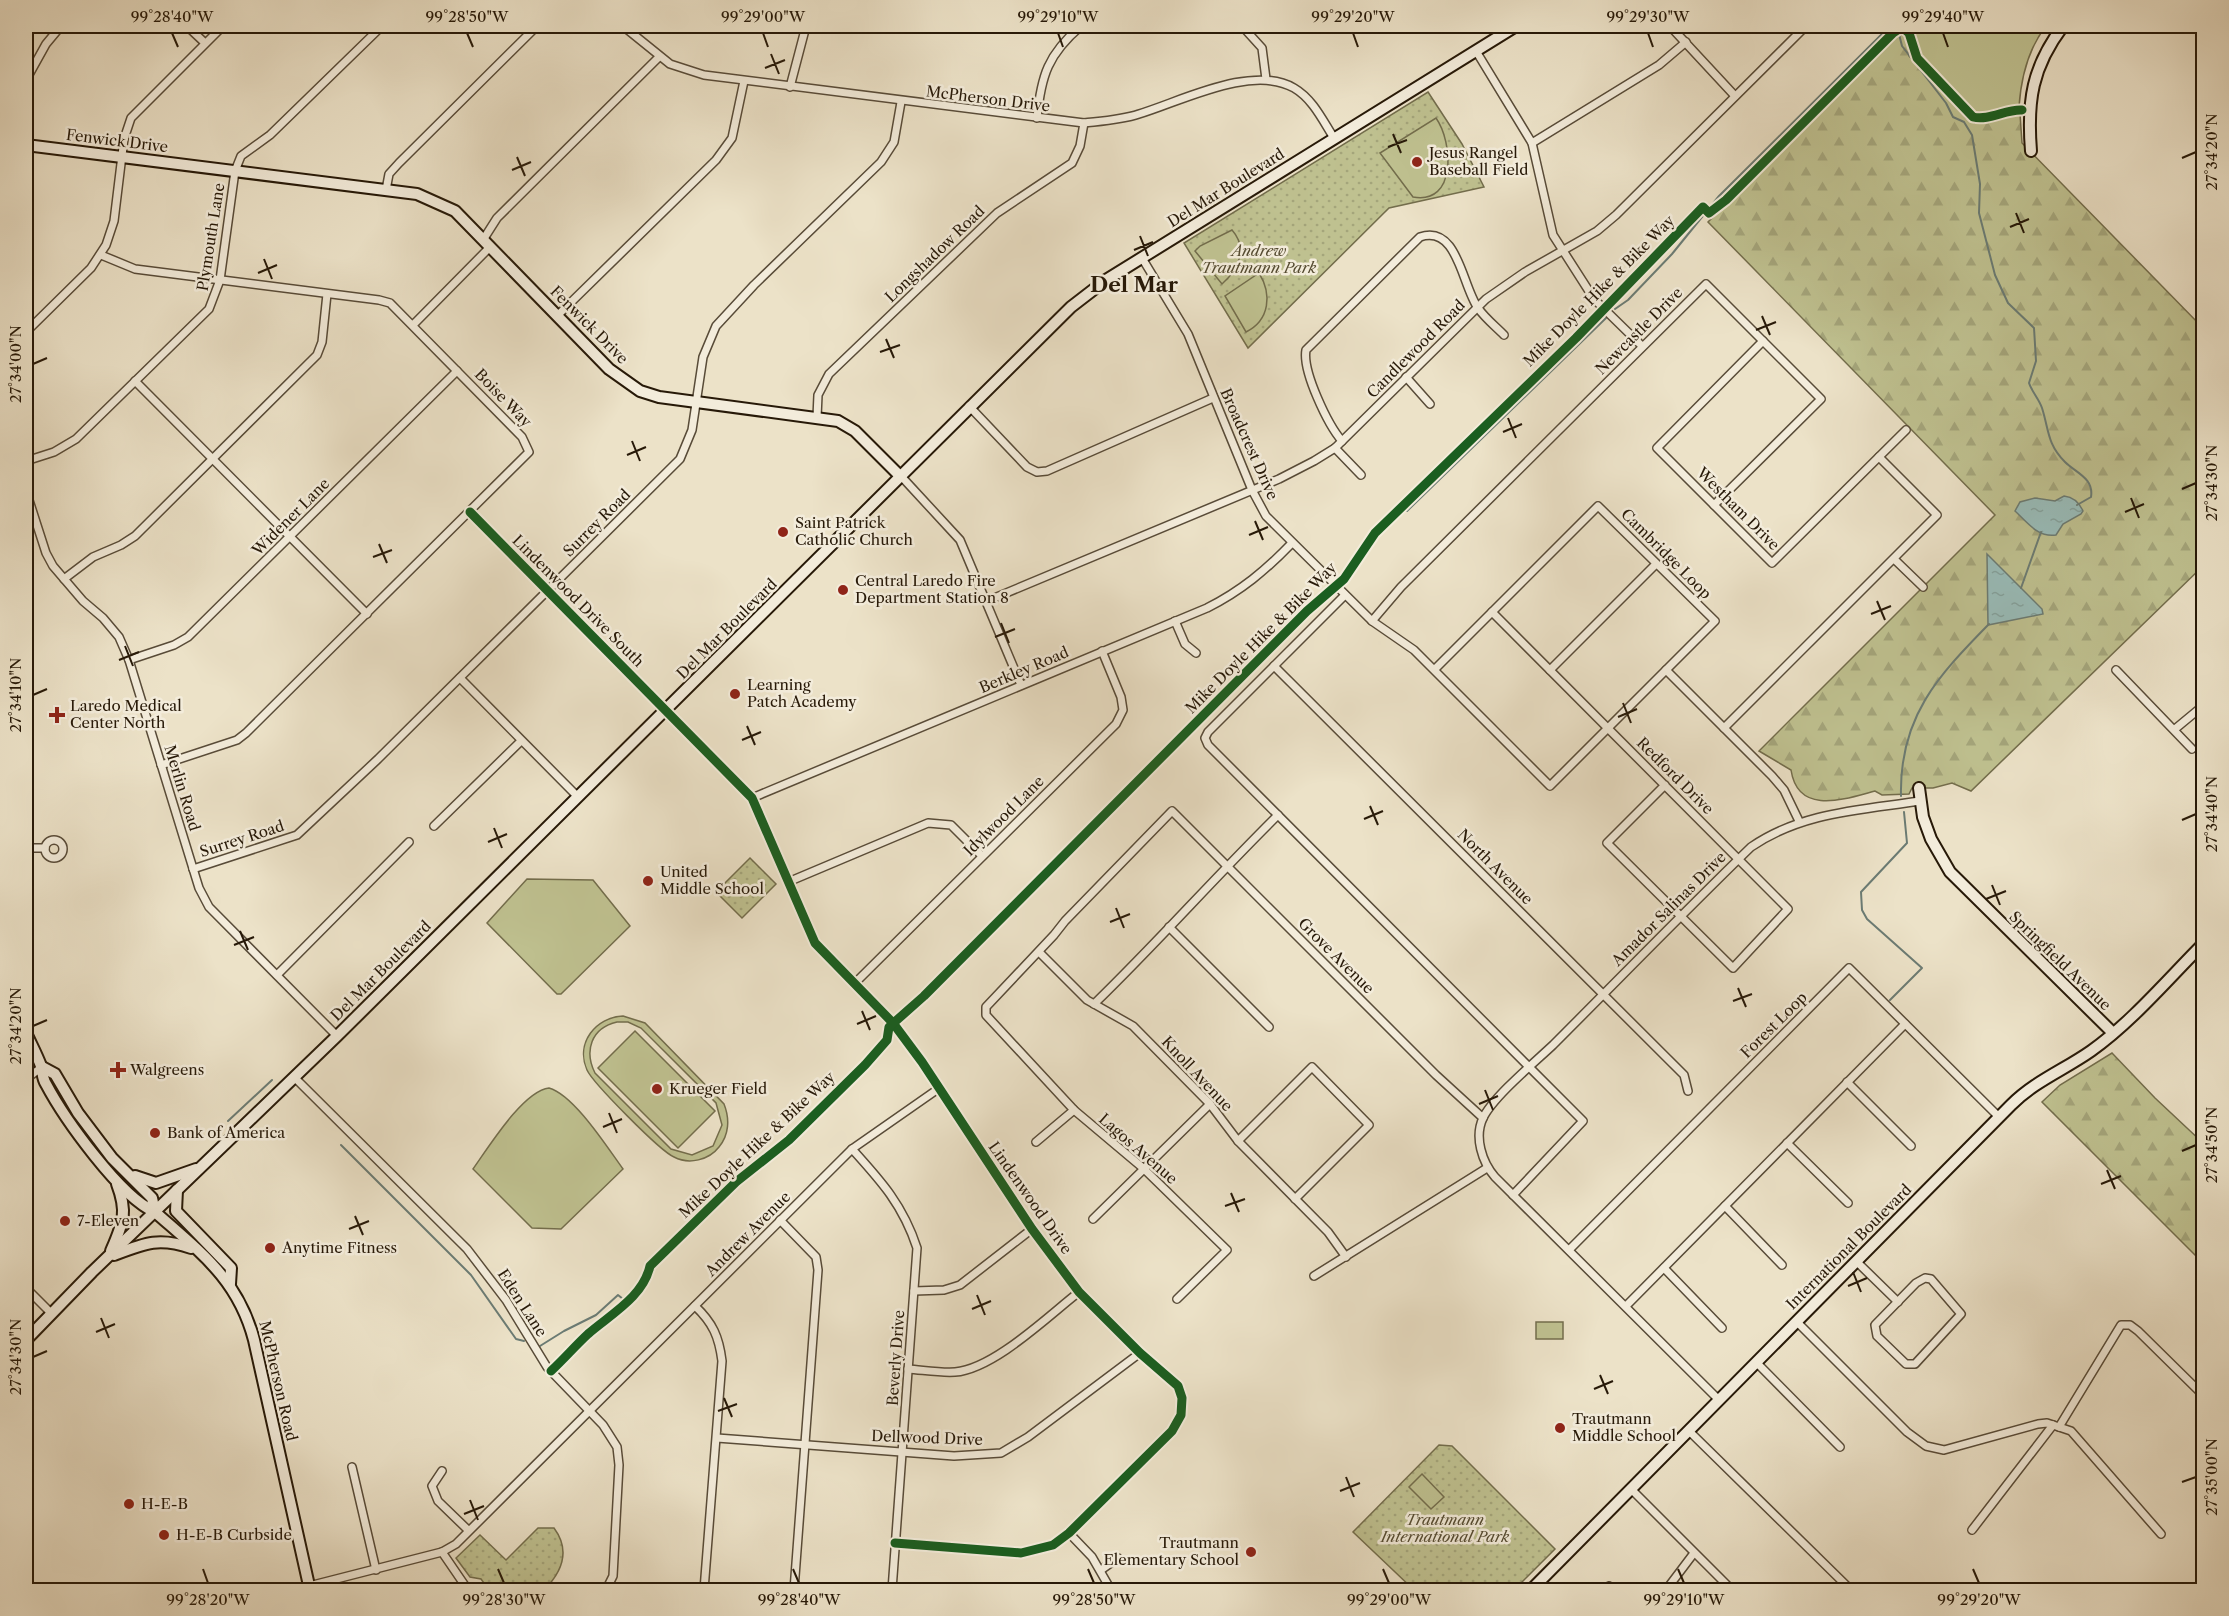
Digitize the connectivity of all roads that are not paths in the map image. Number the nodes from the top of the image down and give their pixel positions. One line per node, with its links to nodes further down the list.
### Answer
1 (61, 26): 19 (street)
2 (187, 26): 15 (street)
3 (223, 26): 15 (street)
4 (382, 26): 31 (street, Plymouth Lane)
5 (537, 26): 32 (street)
6 (623, 26): 17 (street, McPherson Drive)
7 (806, 26): 21 (street)
8 (1081, 26): 24 (street)
9 (1242, 26): 18 (street)
10 (1516, 26): 16 (main road, Del Mar Boulevard)
11 (1670, 26): 14 (street)
12 (1806, 26): 22 (street, Candlewood Road)
13 (2063, 26): 29 (main road)
14 (1686, 42): 22 (street); 27 (street)
15 (205, 43): 30 (street)
16 (1476, 51): 26 (main road, Del Mar Boulevard); 27 (street)
17 (659, 57): 20 (street, McPherson Drive); 33 (street)
18 (1266, 79): 25 (street, McPherson Drive); 26 (street, McPherson Drive)
19 (26, 80)
20 (744, 81): 21 (street, McPherson Drive); 40 (street)
21 (790, 87): 23 (street, McPherson Drive)
22 (1735, 96): 34 (street, Candlewood Road)
23 (902, 102): 24 (street, McPherson Drive); 50 (street, Surrey Road)
24 (1037, 118): 25 (street, McPherson Drive)
25 (1084, 123): 53 (street, Longshadow Road)
26 (1334, 138): 36 (main road, Del Mar Boulevard)
27 (1532, 143): 34 (street)
28 (26, 144): 30 (main road, Fenwick Drive)
29 (2031, 151)
30 (122, 157): 31 (main road, Fenwick Drive); 35 (street)
31 (235, 171): 32 (main road, Fenwick Drive); 37 (street, Plymouth Lane)
32 (386, 190): 33 (main road, Fenwick Drive)
33 (487, 243): 40 (main road, Fenwick Drive); 41 (street)
34 (1562, 252): 39 (street, Candlewood Road); 45 (street)
35 (101, 255): 37 (street, Boise Way); 42 (street)
36 (1142, 258): 49 (street, Broadcrest Drive); 52 (main road, Del Mar Boulevard)
37 (220, 280): 38 (street, Boise Way); 48 (street, Plymouth Lane)
38 (327, 294): 41 (street, Boise Way); 58 (street)
39 (1477, 307): 43 (street); 47 (street, Candlewood Road); 55 (street)
40 (558, 315): 50 (main road, Fenwick Drive)
41 (414, 325): 46 (street, Boise Way)
42 (26, 332)
43 (1504, 335)
44 (1763, 341): 45 (street, Newcastle Drive); 64 (street, Westham Drive); 64 (street, Newcastle Drive)
45 (1642, 345): 78 (street, Newcastle Drive)
46 (457, 371): 65 (street, Boise Way); 66 (street, Widener Lane)
47 (1406, 377): 51 (street); 55 (street, Candlewood Road)
48 (135, 381): 58 (street); 59 (street, Plymouth Lane)
49 (1213, 398): 52 (street); 62 (street, Broadcrest Drive)
50 (696, 402): 53 (main road, Fenwick Drive); 72 (street, Surrey Road)
51 (1430, 404)
52 (969, 406): 60 (main road, Del Mar Boulevard)
53 (817, 417): 60 (main road, Fenwick Drive)
54 (1906, 430): 57 (street, Westham Drive)
55 (1342, 441): 56 (street, Candlewood Road)
56 (1335, 448): 61 (street); 62 (street, Candlewood Road)
57 (1879, 457): 64 (street, Westham Drive); 68 (street)
58 (212, 460): 66 (street); 70 (street)
59 (26, 461)
60 (899, 475): 74 (street, Fenwick Drive); 92 (main road, Del Mar Boulevard)
61 (1360, 475)
62 (1252, 490): 67 (street, Broadcrest Drive); 74 (street, Candlewood Road)
63 (26, 491): 70 (street, Merlin Road)
64 (1714, 505)
65 (470, 513): 72 (street, Lindenwood Drive South); 76 (street, Boise Way)
66 (289, 537): 76 (street); 83 (street, Widener Lane)
67 (1292, 543): 73 (street, Broadcrest Drive); 77 (street, Berkley Road)
68 (1894, 559): 71 (street); 93 (street)
69 (1656, 564): 75 (street, Cambridge Loop); 86 (street); 87 (street, Cambridge Loop)
70 (64, 579): 83 (street, Merlin Road)
71 (1923, 587)
72 (546, 592): 89 (street, Surrey Road); 92 (street, Lindenwood Drive South)
73 (1345, 596): 78 (street, Broadcrest Drive); 84 (street)
74 (987, 601): 90 (street, Fenwick Drive)
75 (1492, 612): 85 (street, Cambridge Loop); 86 (street, Redford Drive)
76 (367, 614): 98 (street, Boise Way)
77 (1175, 621): 80 (street, Berkley Road); 82 (street)
78 (1372, 621): 85 (street, Broadcrest Drive)
79 (2204, 630): 81 (street)
80 (1102, 651): 90 (street, Berkley Road); 111 (street, Idylwood Lane)
81 (2204, 651)
82 (1196, 653)
83 (129, 660): 98 (street, Merlin Road)
84 (1274, 666): 105 (street); 122 (street, North Avenue)
85 (1434, 670): 100 (street, Broadcrest Drive)
86 (1550, 670): 94 (street, Redford Drive)
87 (1666, 670): 93 (street); 94 (street, Cambridge Loop)
88 (2116, 670): 95 (street)
89 (460, 678): 96 (street); 114 (street, Surrey Road)
90 (1021, 685): 103 (street, Berkley Road)
91 (2204, 705): 95 (street)
92 (666, 710): 102 (main road, Del Mar Boulevard); 103 (street, Lindenwood Drive)
93 (1724, 728): 106 (street)
94 (1608, 729): 99 (street, Redford Drive); 100 (street, Cambridge Loop)
95 (2175, 729): 97 (street)
96 (521, 741): 102 (street); 107 (street)
97 (2192, 750)
98 (161, 765): 114 (street, Merlin Road)
99 (1665, 785): 112 (street, Redford Drive); 116 (street)
100 (1550, 786)
101 (1919, 788): 104 (main road, Springfield Avenue)
102 (578, 797): 128 (main road, Del Mar Boulevard)
103 (752, 798): 115 (street, Lindenwood Drive)
104 (1920, 801): 106 (street, Amador Salinas Drive); 127 (main road, Springfield Avenue)
105 (1278, 814): 113 (street); 130 (street)
106 (1799, 821): 112 (street, Amador Salinas Drive)
107 (434, 826)
108 (409, 842): 120 (street)
109 (26, 848): 110 (street)
110 (45, 848)
111 (982, 856): 115 (street); 121 (street, Idylwood Lane)
112 (1739, 859): 116 (street, Amador Salinas Drive); 116 (street, Redford Drive)
113 (1227, 865): 117 (street); 119 (street, Grove Avenue); 139 (street, Grove Avenue)
114 (193, 868): 120 (street, Merlin Road)
115 (788, 882): 121 (street, Lindenwood Drive)
116 (1681, 917): 122 (street, Amador Salinas Drive)
117 (1169, 927): 123 (street); 125 (street)
118 (2204, 943): 127 (main road, International Boulevard)
119 (1039, 952): 123 (street, Knoll Avenue); 137 (street, Lagos Avenue)
120 (276, 975): 128 (street, Merlin Road)
121 (855, 983): 134 (street, Lindenwood Drive)
122 (1603, 994): 130 (street, Amador Salinas Drive); 135 (street, North Avenue)
123 (1094, 1004): 136 (street, Knoll Avenue)
124 (1905, 1024): 133 (street); 138 (street, Forest Loop); 159 (street, Forest Loop)
125 (1269, 1027)
126 (26, 1033): 129 (main road, McPherson Road)
127 (2113, 1034): 138 (main road, International Boulevard)
128 (337, 1036): 131 (main road, Del Mar Boulevard)
129 (42, 1067): 132 (street); 148 (main road, McPherson Road); 149 (main road, McPherson Road)
130 (1530, 1067): 139 (street, Amador Salinas Drive); 151 (street)
131 (294, 1077): 145 (main road, Del Mar Boulevard); 184 (street, Eden Lane)
132 (26, 1079)
133 (1847, 1082): 142 (street); 143 (street)
134 (938, 1089): 144 (street, Andrew Avenue); 158 (street, Lindenwood Drive)
135 (1688, 1091)
136 (1210, 1104): 140 (street, Knoll Avenue); 146 (street)
137 (1074, 1110): 141 (street); 146 (street, Lagos Avenue)
138 (1999, 1117): 163 (main road, International Boulevard)
139 (1483, 1118): 147 (street)
140 (1238, 1141): 152 (street, Knoll Avenue); 152 (street)
141 (1036, 1142)
142 (1787, 1143): 153 (street); 154 (street)
143 (1911, 1146)
144 (852, 1149): 157 (street, Andrew Avenue); 169 (street, Beverly Drive)
145 (202, 1166): 148 (main road); 150 (main road, Del Mar Boulevard)
146 (1143, 1168): 156 (street); 171 (street, Lagos Avenue)
147 (1487, 1168): 151 (street); 162 (street)
148 (126, 1172): 155 (main road, McPherson Road)
149 (114, 1178): 155 (main road, McPherson Road); 161 (main road)
150 (177, 1190): 155 (main road, Del Mar Boulevard); 167 (main road)
151 (1513, 1195): 159 (street)
152 (1295, 1199): 162 (street, Knoll Avenue)
153 (1848, 1203)
154 (1725, 1206): 164 (street); 165 (street)
155 (155, 1212): 160 (main road, McPherson Road); 161 (main road, Del Mar Boulevard)
156 (1093, 1219)
157 (780, 1220): 173 (street, Andrew Avenue); 188 (street)
158 (1032, 1229): 169 (street); 170 (street, Lindenwood Drive)
159 (1569, 1250): 174 (street)
160 (198, 1251): 161 (main road); 167 (main road, McPherson Road)
161 (108, 1257): 175 (main road, Del Mar Boulevard)
162 (1346, 1257): 166 (street)
163 (1856, 1261): 172 (street); 176 (main road, International Boulevard)
164 (1782, 1265)
165 (1664, 1268): 174 (street); 177 (street)
166 (1314, 1276)
167 (230, 1284): 204 (main road, McPherson Road)
168 (26, 1288): 175 (street)
169 (914, 1291): 181 (street, Beverly Drive)
170 (1079, 1292): 179 (street, Lindenwood Drive); 181 (street)
171 (1177, 1299)
172 (1898, 1302): 172 (street)
173 (695, 1306): 184 (street, Andrew Avenue); 187 (street)
174 (1626, 1306): 183 (street)
175 (52, 1314): 178 (main road, Del Mar Boulevard)
176 (1796, 1321): 180 (main road, International Boulevard); 185 (street)
177 (1722, 1328)
178 (26, 1340)
179 (1140, 1353): 190 (street, Dellwood Drive); 196 (street, Lindenwood Drive)
180 (1756, 1362): 183 (main road, International Boulevard); 189 (street)
181 (908, 1369): 190 (street, Beverly Drive)
182 (2204, 1396): 185 (street)
183 (1719, 1400): 186 (main road, International Boulevard)
184 (589, 1412): 194 (street, Andrew Avenue); 206 (street, Eden Lane)
185 (2056, 1426): 195 (street); 197 (street)
186 (1689, 1431): 193 (main road, International Boulevard); 214 (street)
187 (717, 1438): 188 (street, Dellwood Drive); 207 (street)
188 (805, 1444): 190 (street, Dellwood Drive); 208 (street)
189 (1840, 1447)
190 (902, 1453): 198 (street, Beverly Drive)
191 (352, 1467): 202 (street)
192 (442, 1472): 194 (street)
193 (1631, 1489): 200 (street); 211 (main road, International Boulevard)
194 (468, 1530): 199 (street, Andrew Avenue)
195 (1972, 1530)
196 (1069, 1533): 198 (street, Lindenwood Drive); 203 (street)
197 (2162, 1534)
198 (895, 1543): 209 (street, Beverly Drive)
199 (442, 1552): 202 (street); 205 (street)
200 (1694, 1553): 212 (street); 213 (street)
201 (1118, 1558): 203 (street)
202 (376, 1570): 204 (street)
203 (1101, 1570): 210 (street)
204 (309, 1588)
205 (468, 1590)
206 (606, 1590)
207 (704, 1590)
208 (794, 1590)
209 (892, 1590)
210 (1111, 1590)
211 (1532, 1590)
212 (1666, 1590)
213 (1732, 1590)
214 (1851, 1590)

